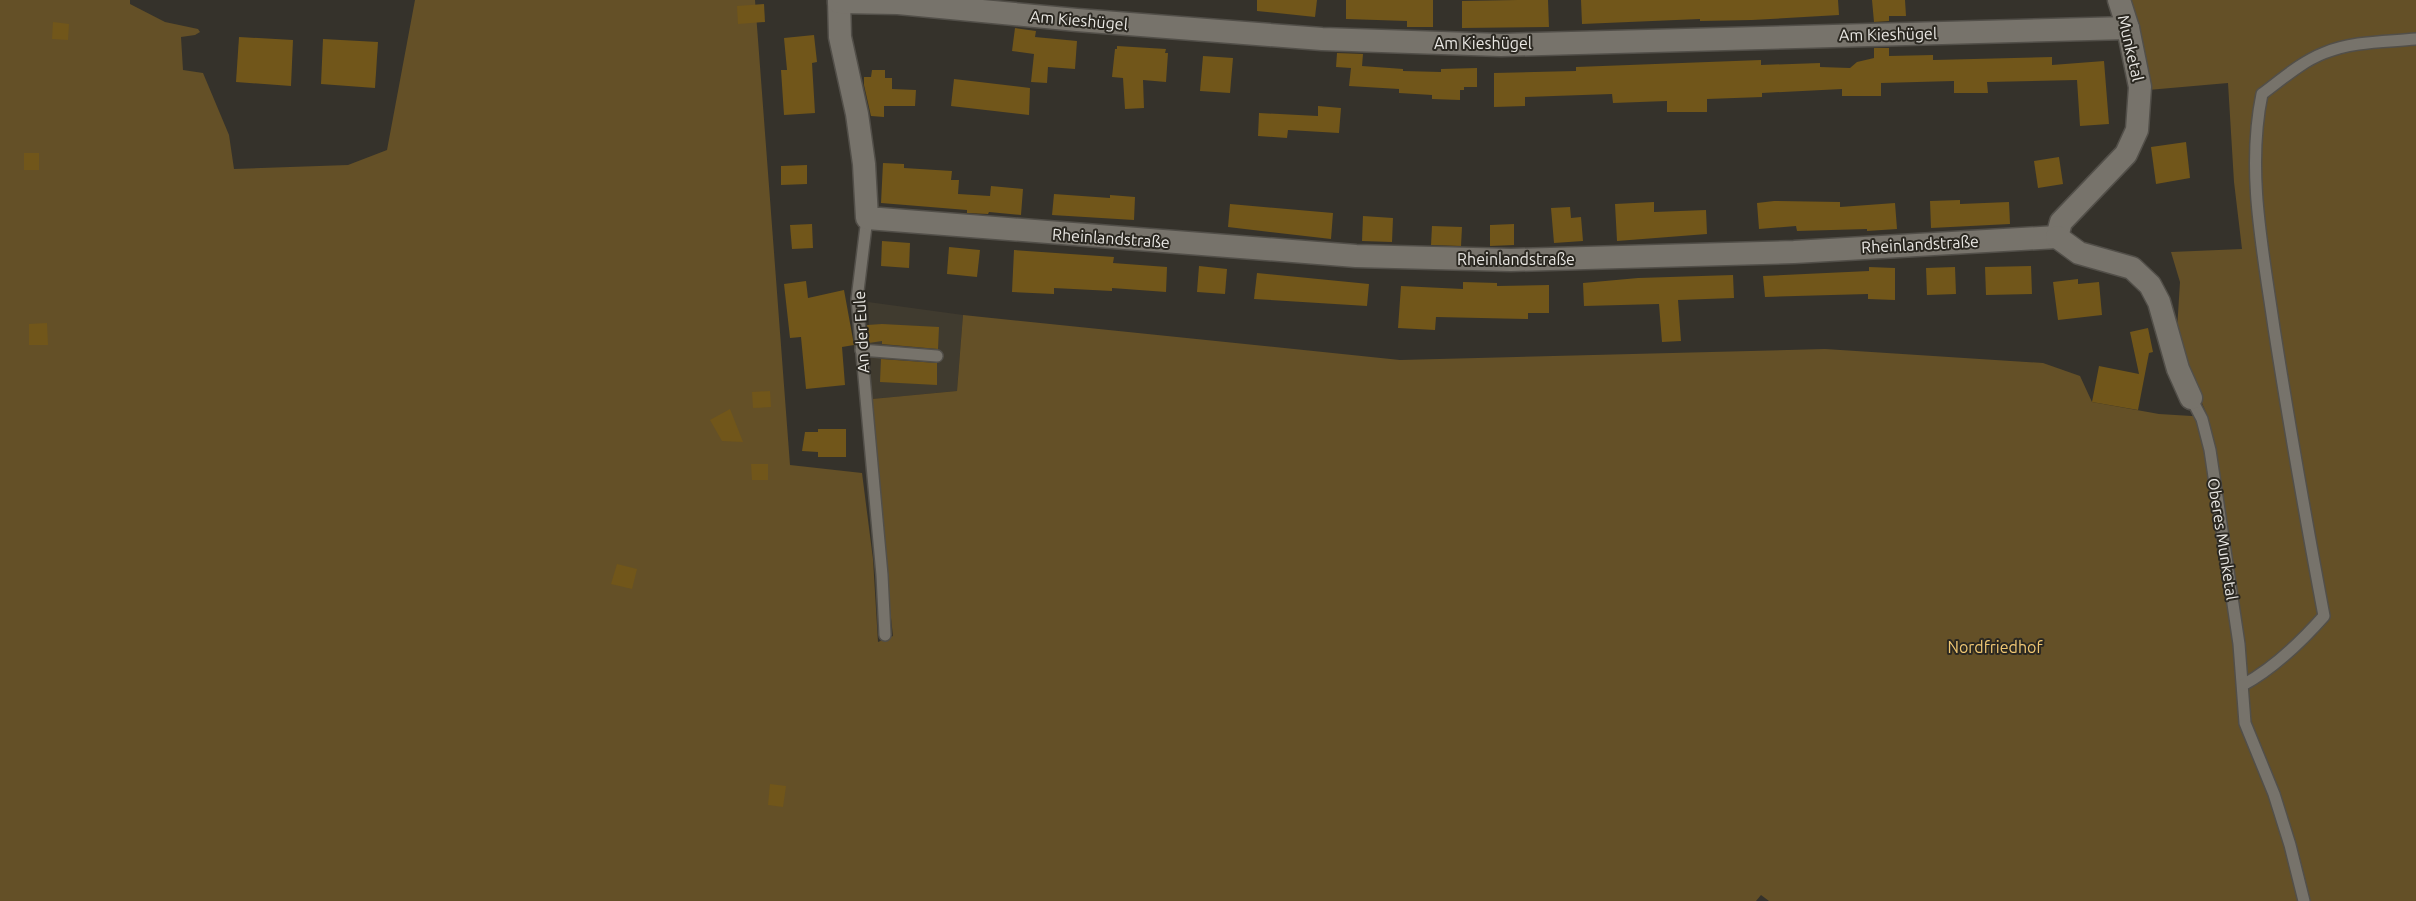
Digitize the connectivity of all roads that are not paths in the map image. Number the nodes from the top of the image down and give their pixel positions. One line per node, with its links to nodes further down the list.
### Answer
1 (2119, 0): 3 (street, Munketal)
2 (839, 1): 3 (street, Am Kieshügel); 5 (street, An der Eule)
3 (2128, 28): 6 (street, Munketal)
4 (2416, 39): 11 (lane)
5 (867, 218): 6 (street, Rheinlandstraße); 7 (lane, An der Eule)
6 (2057, 237): 9 (street, Oberes Munketal)
7 (861, 350): 8 (lane); 10 (lane, An der Eule)
8 (937, 356)
9 (2191, 398): 11 (lane, Oberes Munketal)
10 (885, 635)
11 (2243, 684): 12 (lane, Oberes Munketal)
12 (2304, 901)

